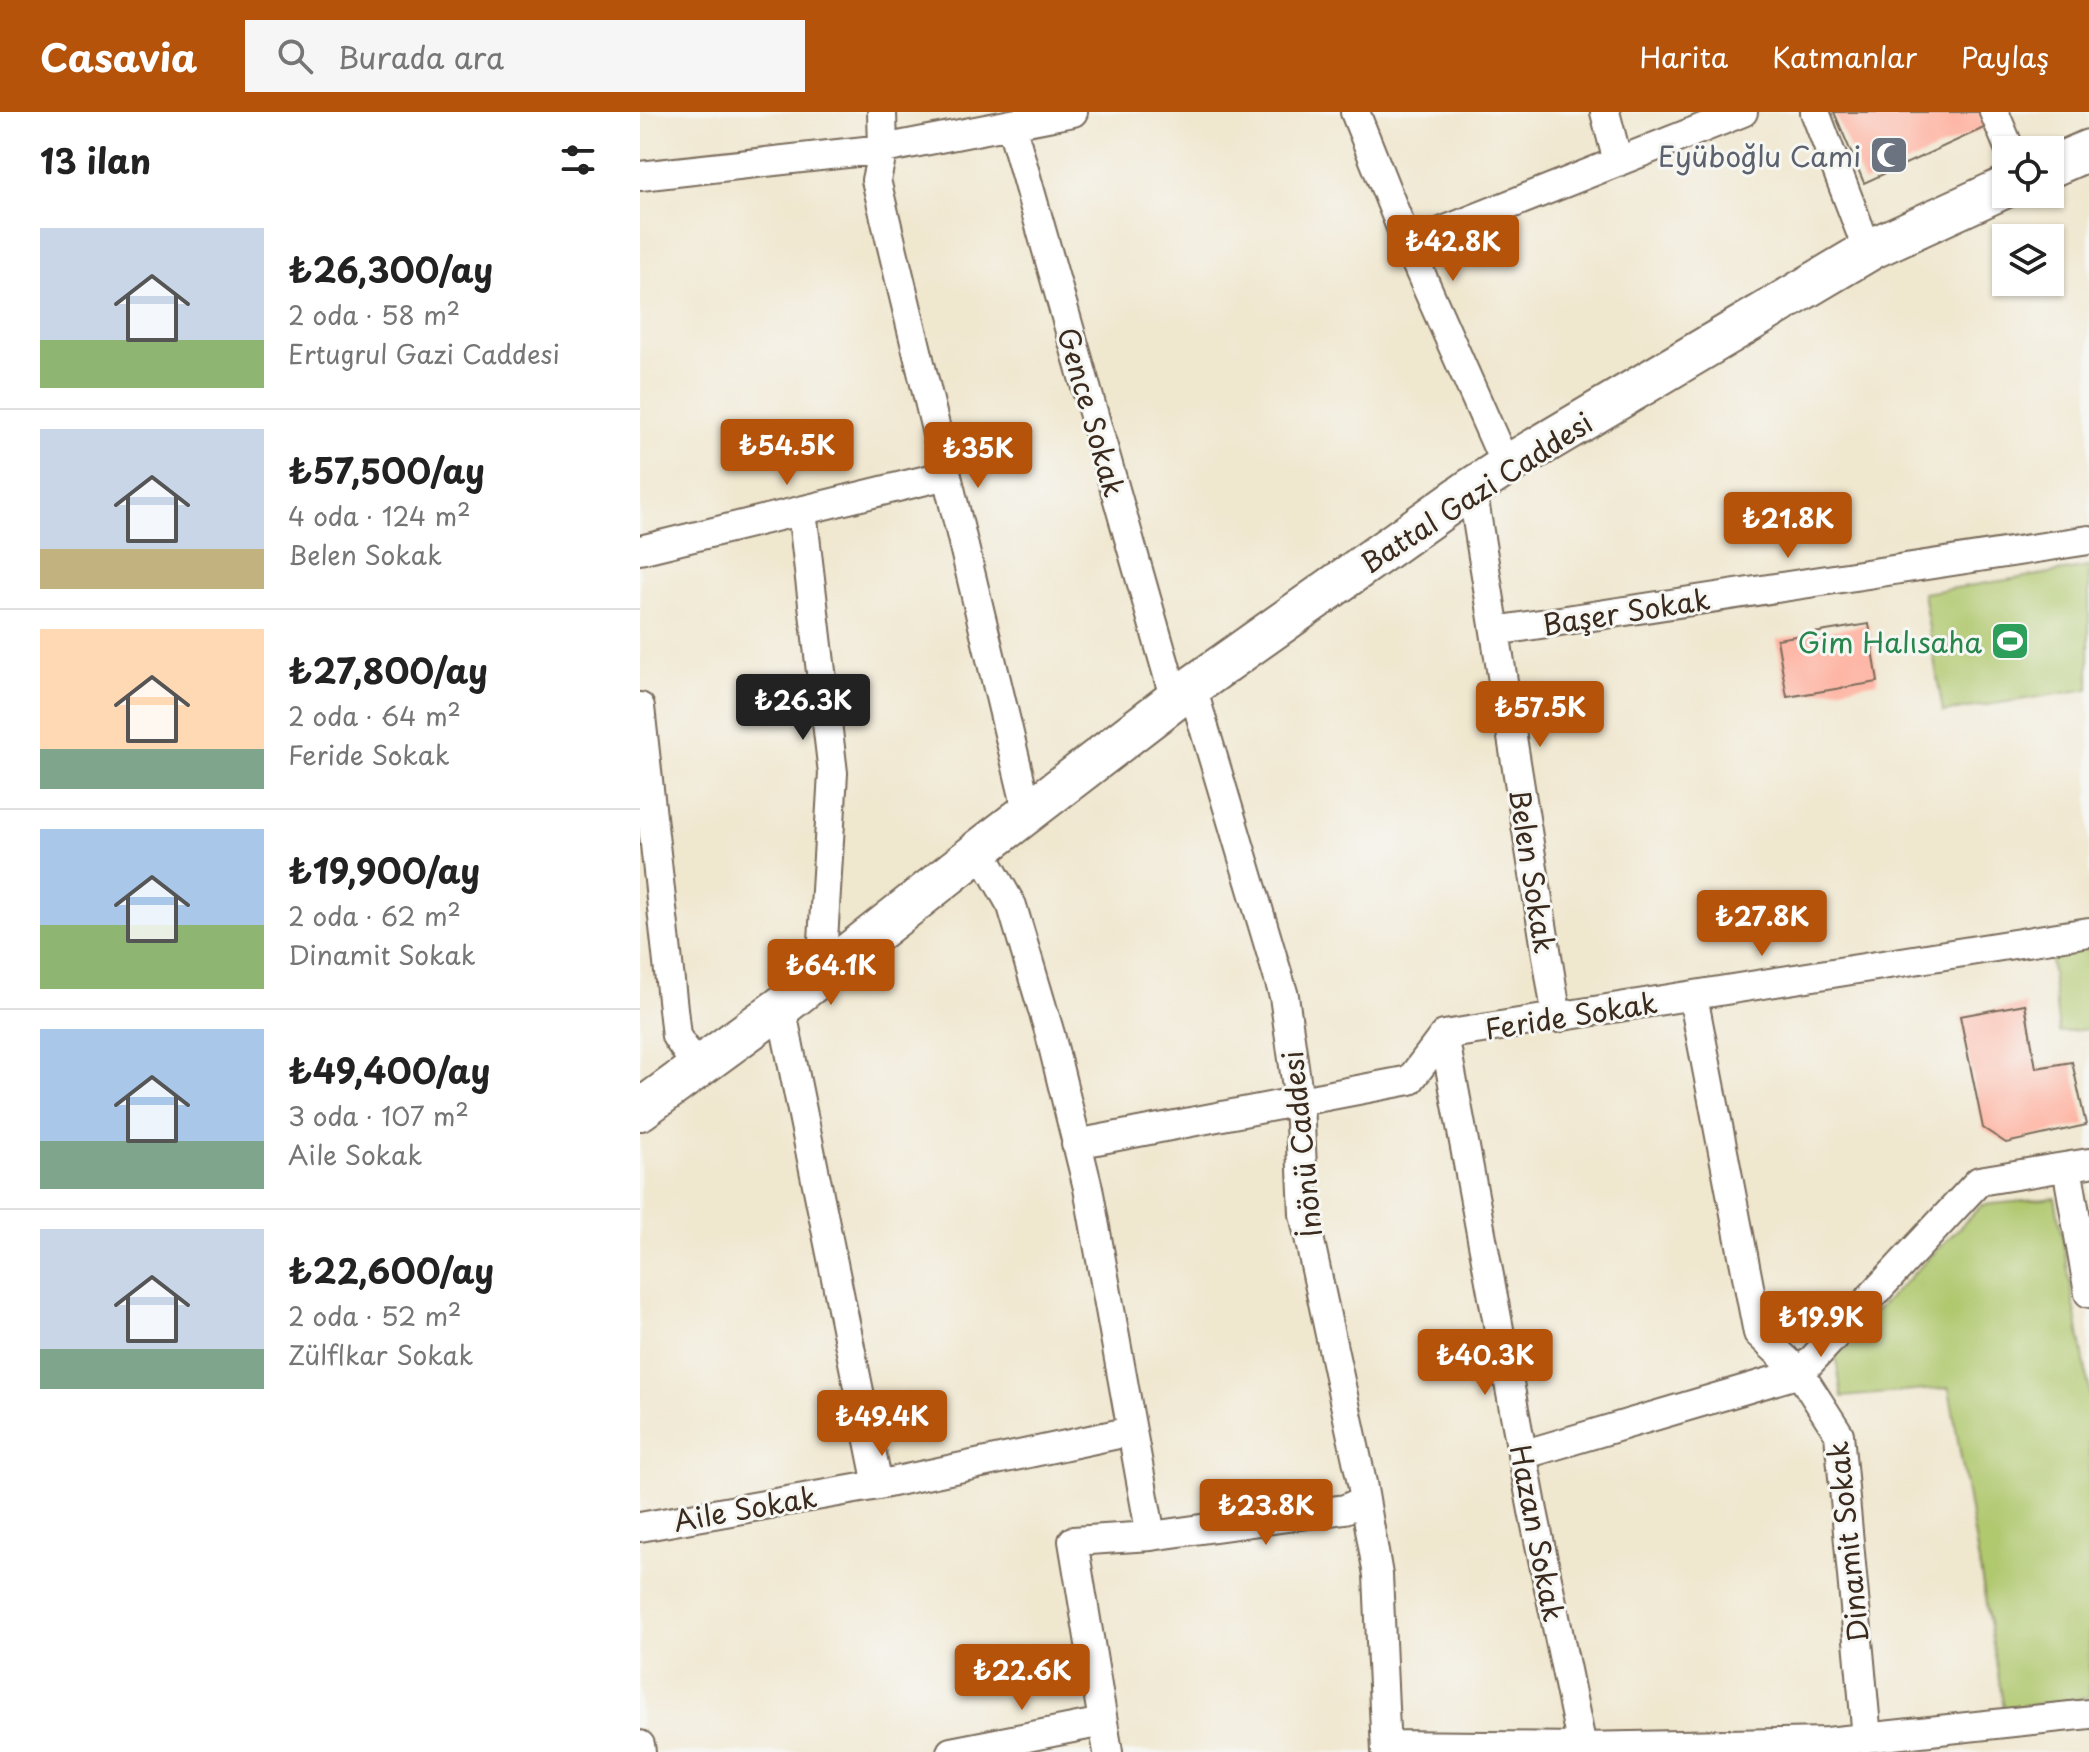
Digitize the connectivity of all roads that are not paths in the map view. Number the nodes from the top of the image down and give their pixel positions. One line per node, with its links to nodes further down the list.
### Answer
1 (882, 112): 10 (street)
2 (1073, 112): 8 (street)
3 (1355, 112): 16 (street)
4 (1605, 112): 13 (street)
5 (1743, 112): 13 (street)
6 (1815, 112): 17 (street)
7 (1994, 112): 9 (street)
8 (1011, 124): 10 (street); 25 (street, Gence Sokak)
9 (2004, 136)
10 (883, 149): 14 (street); 19 (street)
11 (2089, 150): 12 (street)
12 (2064, 161)
13 (1618, 162): 16 (street)
14 (640, 176)
15 (1992, 193): 17 (street, Battal Gazi Caddesi)
16 (1408, 245): 18 (street)
17 (1868, 251): 18 (street, Battal Gazi Caddesi)
18 (1506, 466): 20 (street, Battal Gazi Caddesi)
19 (947, 475): 21 (street); 27 (street)
20 (1472, 488): 24 (street, Belen Sokak); 25 (street, Battal Gazi Caddesi)
21 (802, 511): 23 (street); 30 (street)
22 (2089, 540): 24 (street, Başer Sokak)
23 (640, 550)
24 (1495, 631): 33 (street, Belen Sokak)
25 (1184, 694): 27 (street, Battal Gazi Caddesi); 36 (street, İnönü Caddesi)
26 (640, 707): 35 (street)
27 (1028, 813): 28 (street, Battal Gazi Caddesi)
28 (980, 850): 30 (street, Battal Gazi Caddesi); 38 (street)
29 (2089, 932): 31 (street, Feride Sokak)
30 (821, 974): 32 (street, Battal Gazi Caddesi)
31 (1693, 996): 33 (street, Feride Sokak); 41 (street, Dinamit Sokak)
32 (781, 1007): 35 (street, Battal Gazi Caddesi); 44 (street)
33 (1557, 1018): 34 (street, Feride Sokak)
34 (1444, 1035): 36 (street, Feride Sokak); 43 (street, Hazan Sokak)
35 (697, 1067): 37 (street, Battal Gazi Caddesi)
36 (1299, 1101): 38 (street, Feride Sokak); 45 (street, İnönü Caddesi)
37 (640, 1110)
38 (1076, 1144): 42 (street)
39 (2078, 1165): 40 (street); 41 (street)
40 (2089, 1293)
41 (1800, 1373): 43 (street); 50 (street, Dinamit Sokak)
42 (1132, 1431): 44 (street, Aile Sokak); 47 (street)
43 (1522, 1455): 52 (street, Hazan Sokak)
44 (878, 1485): 46 (street, Aile Sokak)
45 (1365, 1500): 47 (street); 54 (street, İnönü Caddesi)
46 (640, 1527)
47 (1151, 1536): 49 (street)
48 (2089, 1714): 50 (street)
49 (1103, 1722): 56 (street); 57 (street)
50 (1867, 1738): 53 (street)
51 (640, 1745): 55 (street)
52 (1582, 1747): 53 (street); 54 (street)
53 (1828, 1747)
54 (1386, 1749)
55 (641, 1752)
56 (951, 1752)
57 (1108, 1752)

